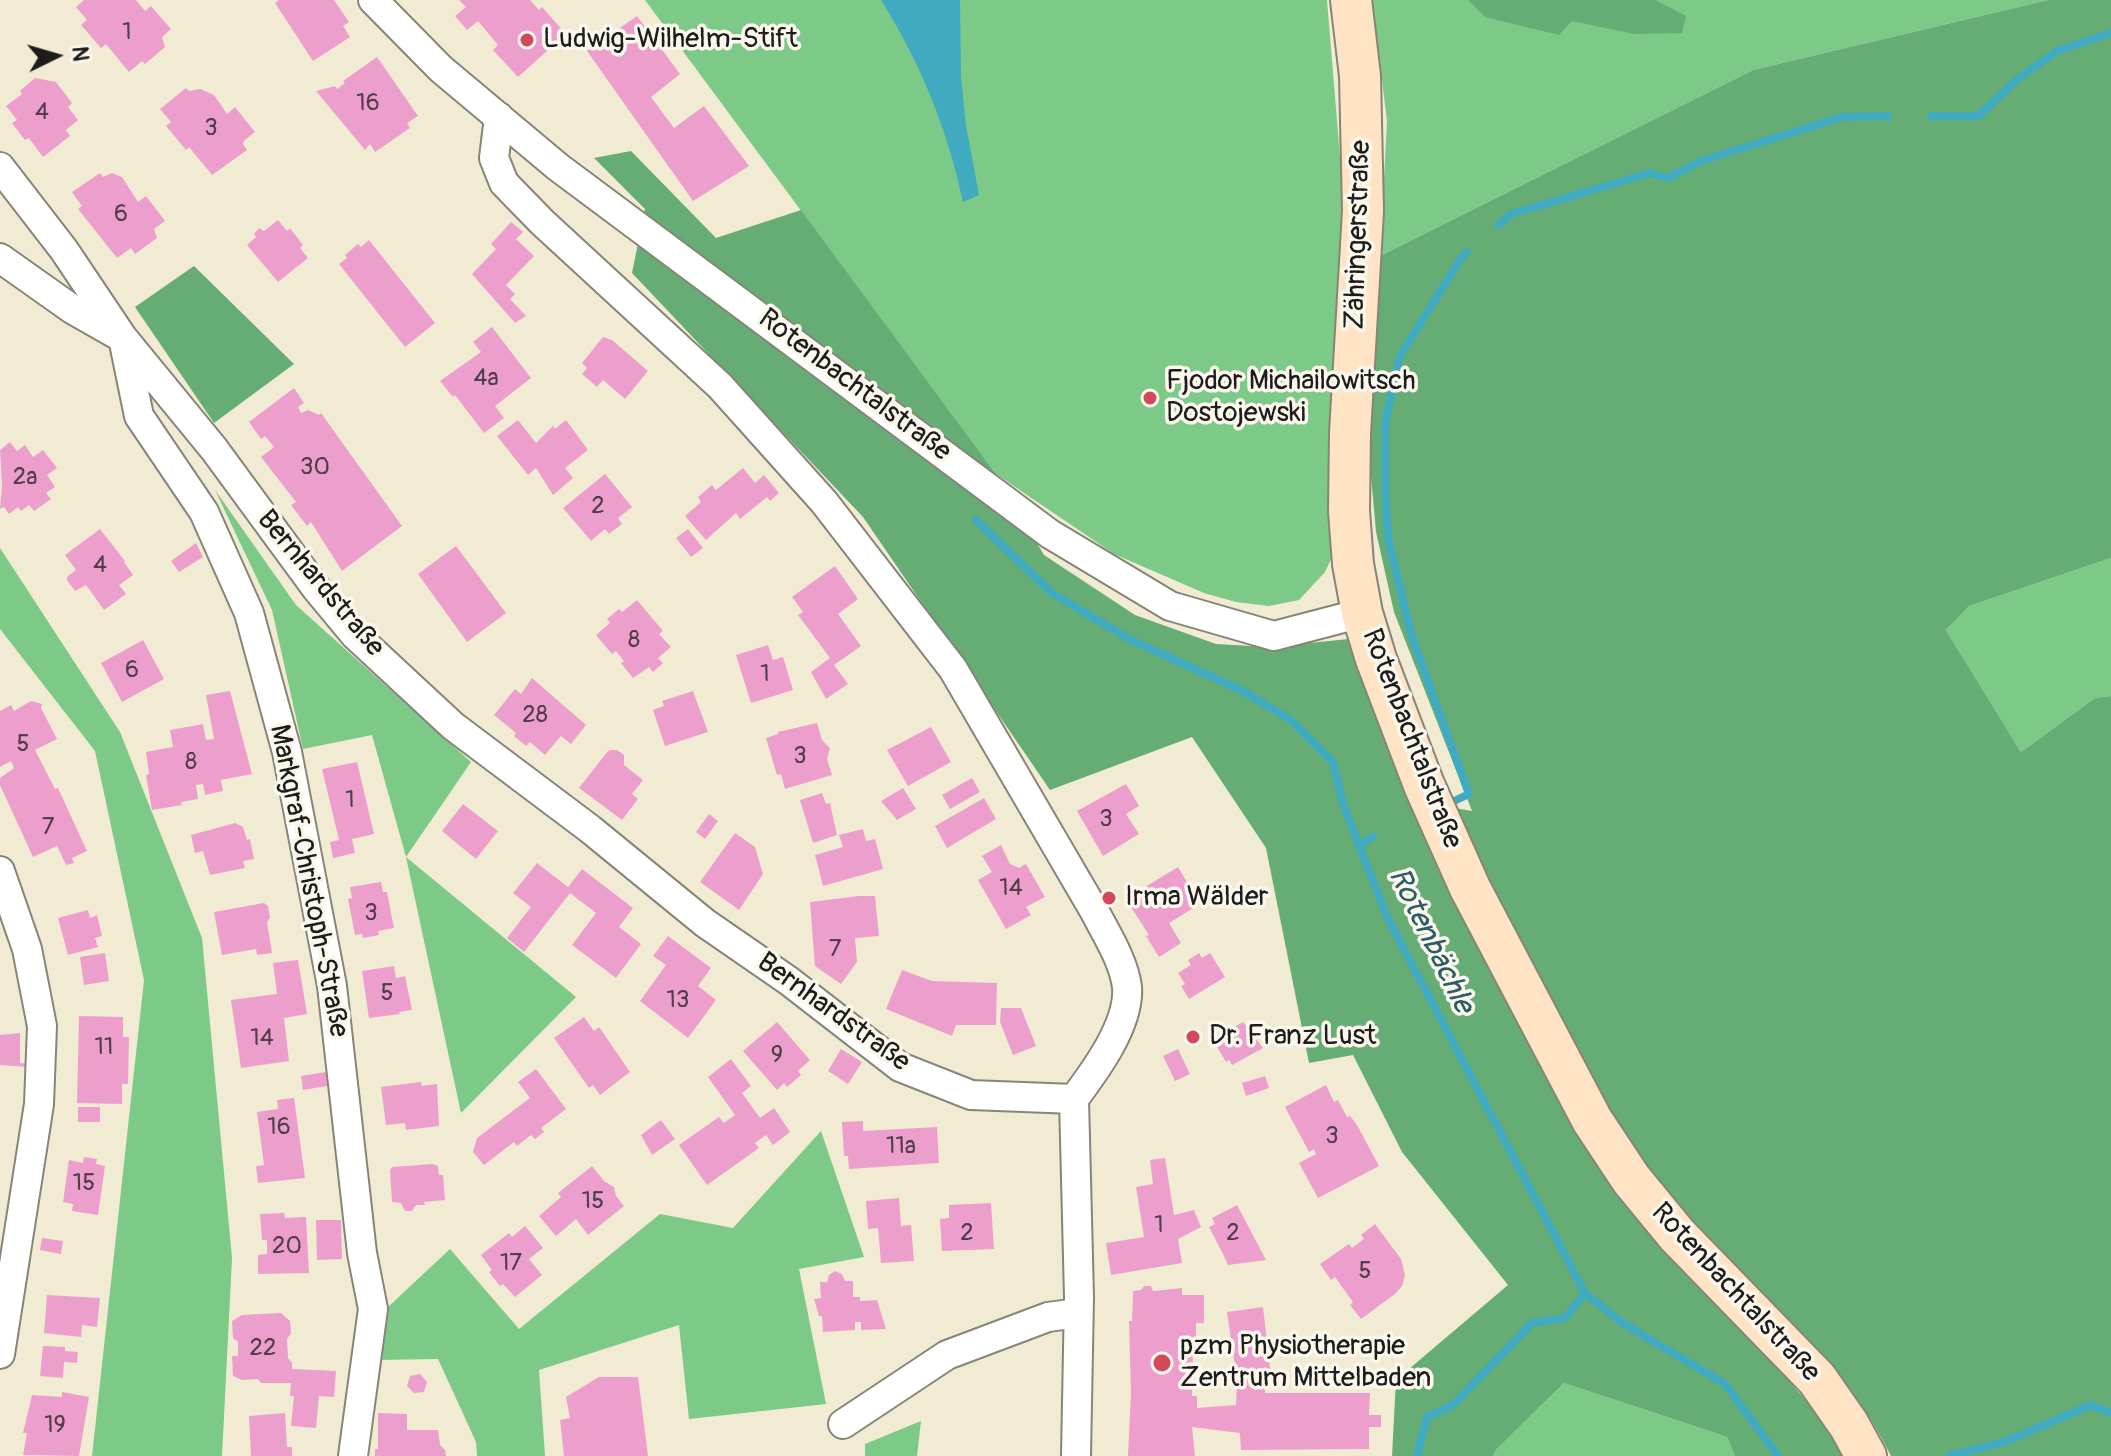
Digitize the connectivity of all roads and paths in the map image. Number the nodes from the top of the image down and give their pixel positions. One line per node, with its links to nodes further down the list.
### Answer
1 (373, 0): 3 (street, Rotenbachtalstraße)
2 (1351, 0): 7 (main road, Zähringerstraße)
3 (499, 117): 7 (street, Rotenbachtalstraße); 9 (street)
4 (0, 167): 6 (street, Bernhardstraße)
5 (0, 258): 6 (street)
6 (123, 338): 9 (street, Bernhardstraße); 13 (street, Markgraf-Christoph-Straße)
7 (1362, 613): 15 (main road, Rotenbachtalstraße)
8 (0, 871): 11 (street)
9 (1074, 1099): 10 (street)
10 (1078, 1313): 12 (street); 14 (street)
11 (0, 1354)
12 (843, 1424)
13 (353, 1456)
14 (1076, 1456)
15 (1866, 1456)

